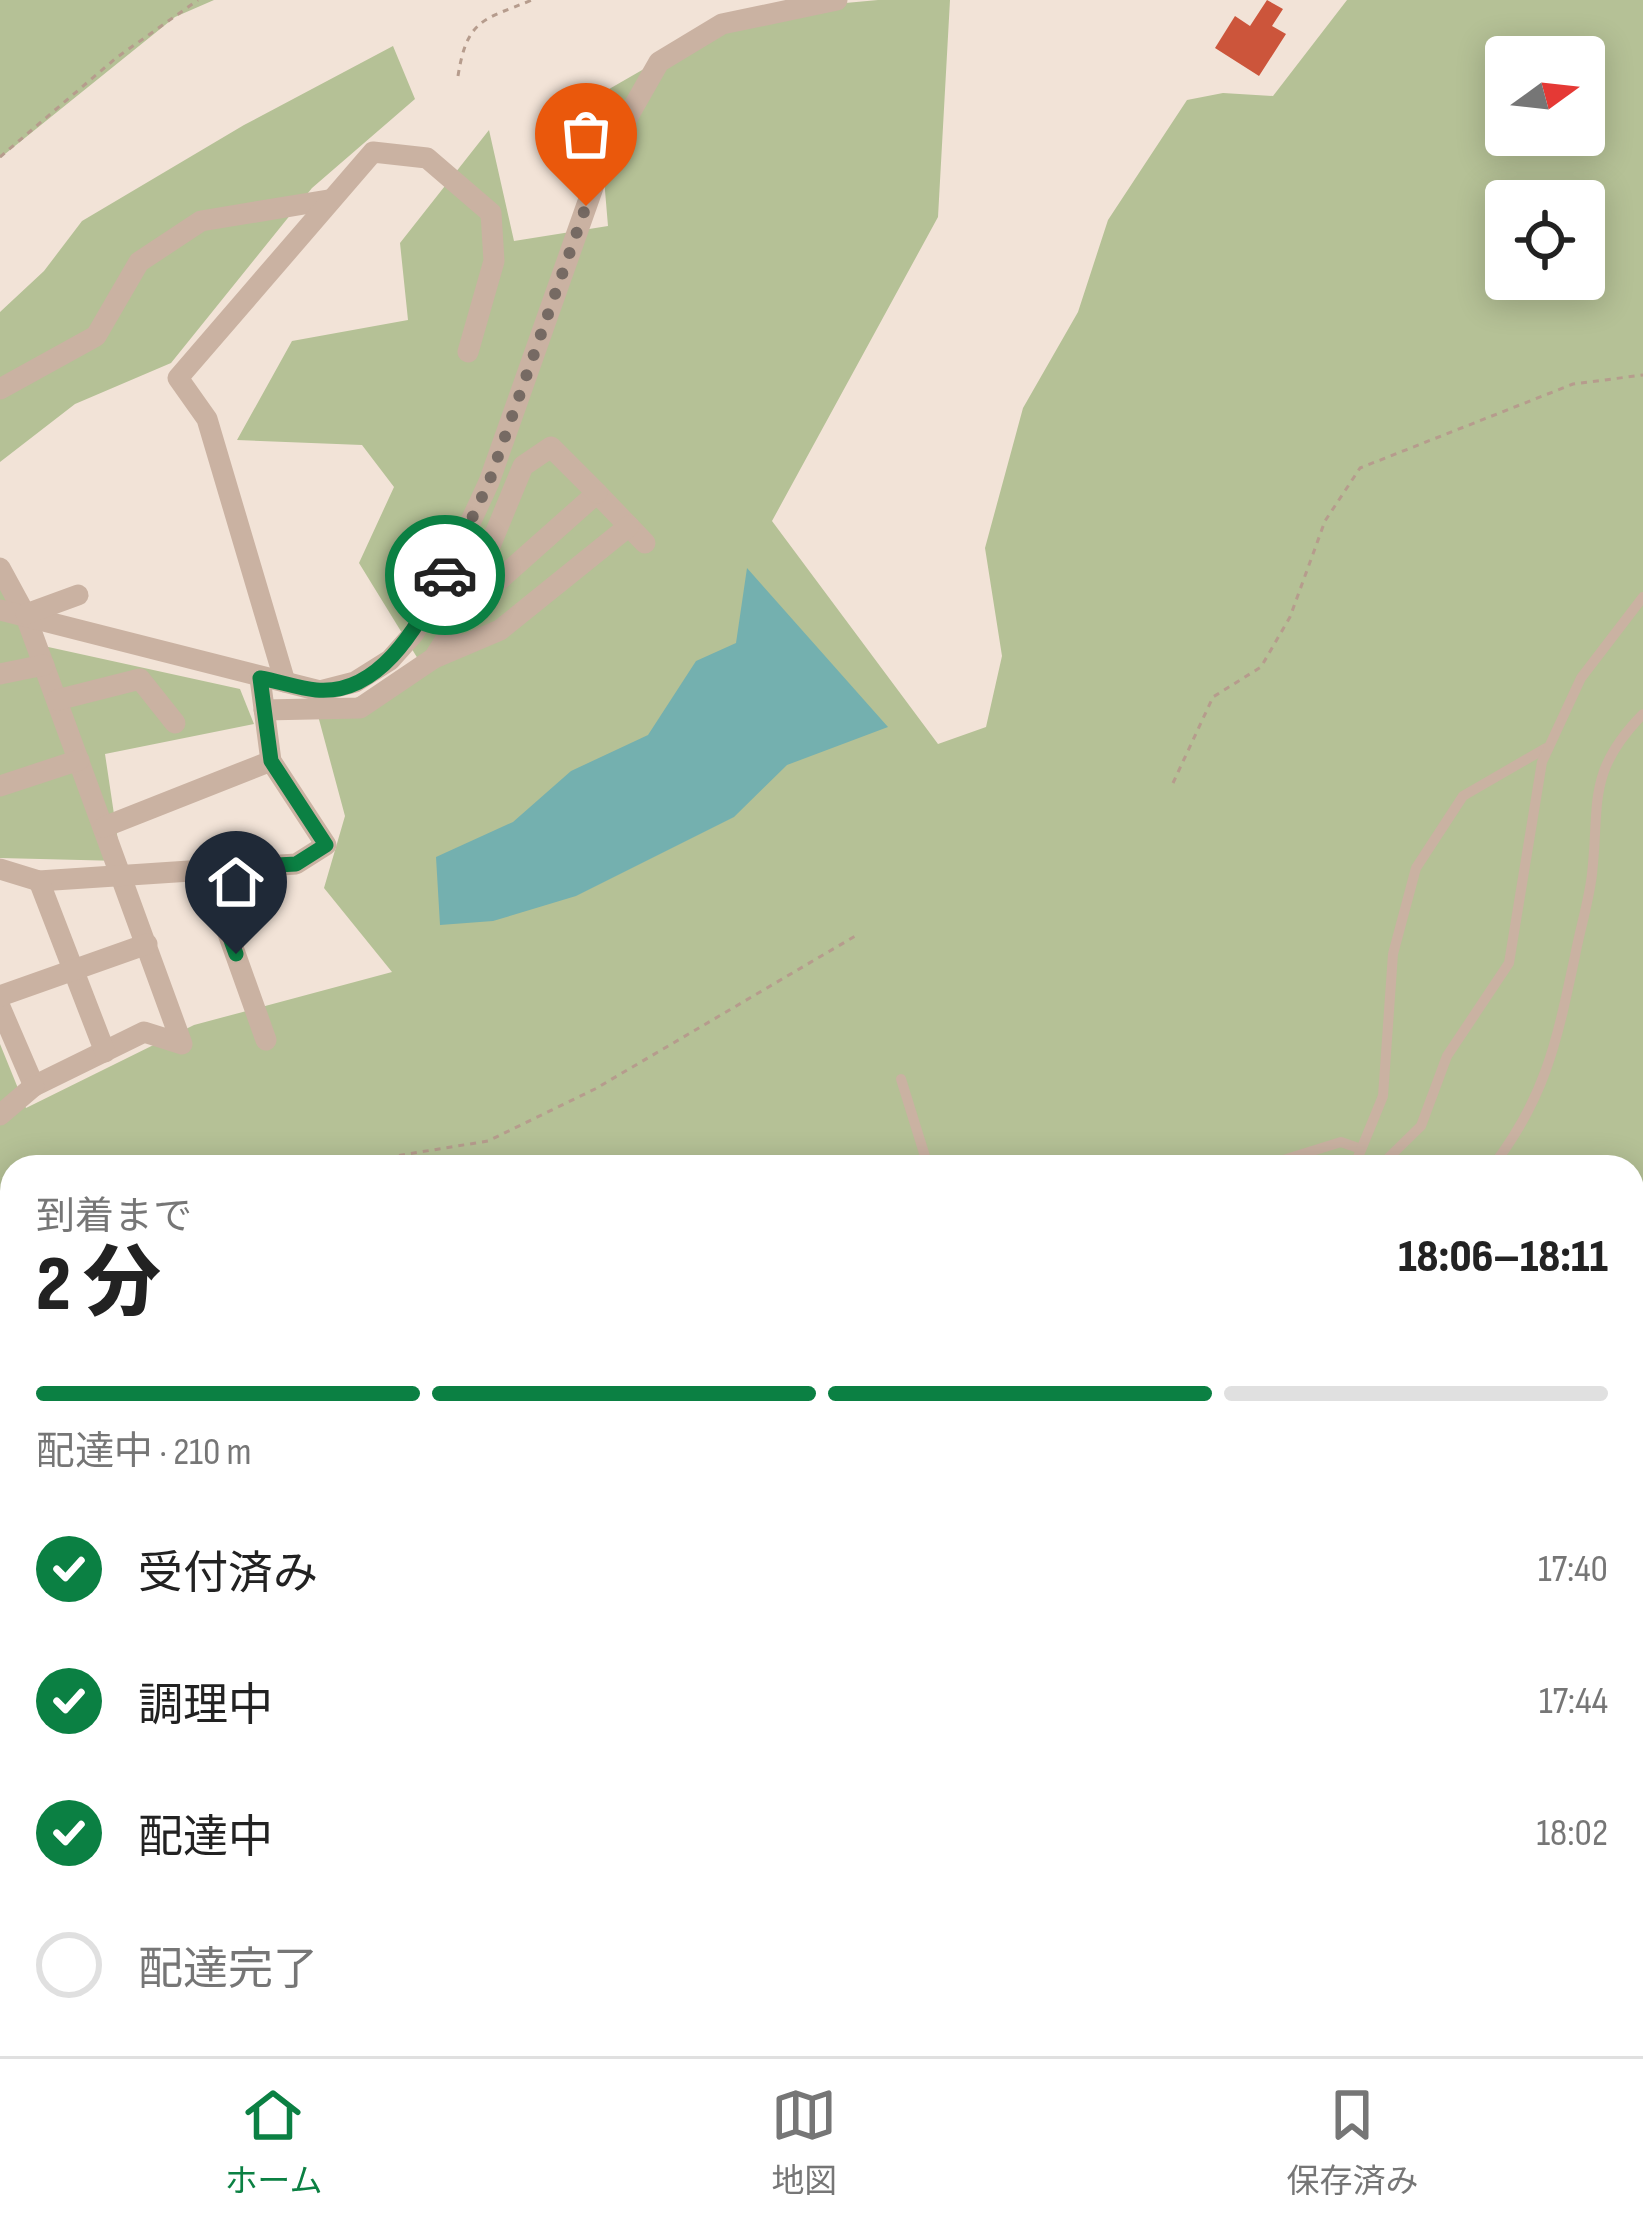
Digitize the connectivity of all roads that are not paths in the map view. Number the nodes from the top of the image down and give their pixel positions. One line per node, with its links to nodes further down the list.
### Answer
1 (837, 0): 18 (street)
2 (328, 200): 3 (street); 4 (street); 18 (street)
3 (469, 352)
4 (0, 389)
5 (597, 494): 6 (street); 7 (street); 14 (street)
6 (506, 514): 7 (street); 13 (street)
7 (533, 548): 13 (street)
8 (0, 568): 12 (street)
9 (78, 595): 12 (street)
10 (1643, 597): 23 (lane)
11 (0, 610): 12 (street)
12 (25, 614): 15 (street); 17 (street)
13 (462, 614): 14 (street)
14 (434, 658): 20 (street)
15 (44, 665): 16 (street); 19 (street)
16 (0, 674)
17 (260, 678): 18 (street); 20 (street)
18 (285, 682)
19 (57, 700): 22 (street); 24 (street)
20 (264, 710): 25 (street)
21 (1643, 714): 46 (lane)
22 (175, 723)
23 (1549, 747): 41 (lane); 45 (lane)
24 (79, 760): 26 (street); 27 (street)
25 (271, 761): 27 (street); 29 (street)
26 (0, 786)
27 (104, 827): 30 (street)
28 (0, 869): 31 (street)
29 (205, 869): 30 (street); 36 (street)
30 (121, 873): 31 (street); 32 (street)
31 (39, 881): 33 (street)
32 (147, 944): 33 (street); 37 (street)
33 (74, 970): 34 (street); 37 (street)
34 (0, 996)
35 (0, 1006): 39 (street)
36 (266, 1040)
37 (105, 1052): 39 (street)
38 (901, 1078): 42 (lane)
39 (34, 1086): 40 (street)
40 (0, 1115)
41 (1360, 1149): 43 (lane); 44 (lane)
42 (923, 1155)
43 (1299, 1155)
44 (1358, 1155)
45 (1391, 1155)
46 (1501, 1155)

